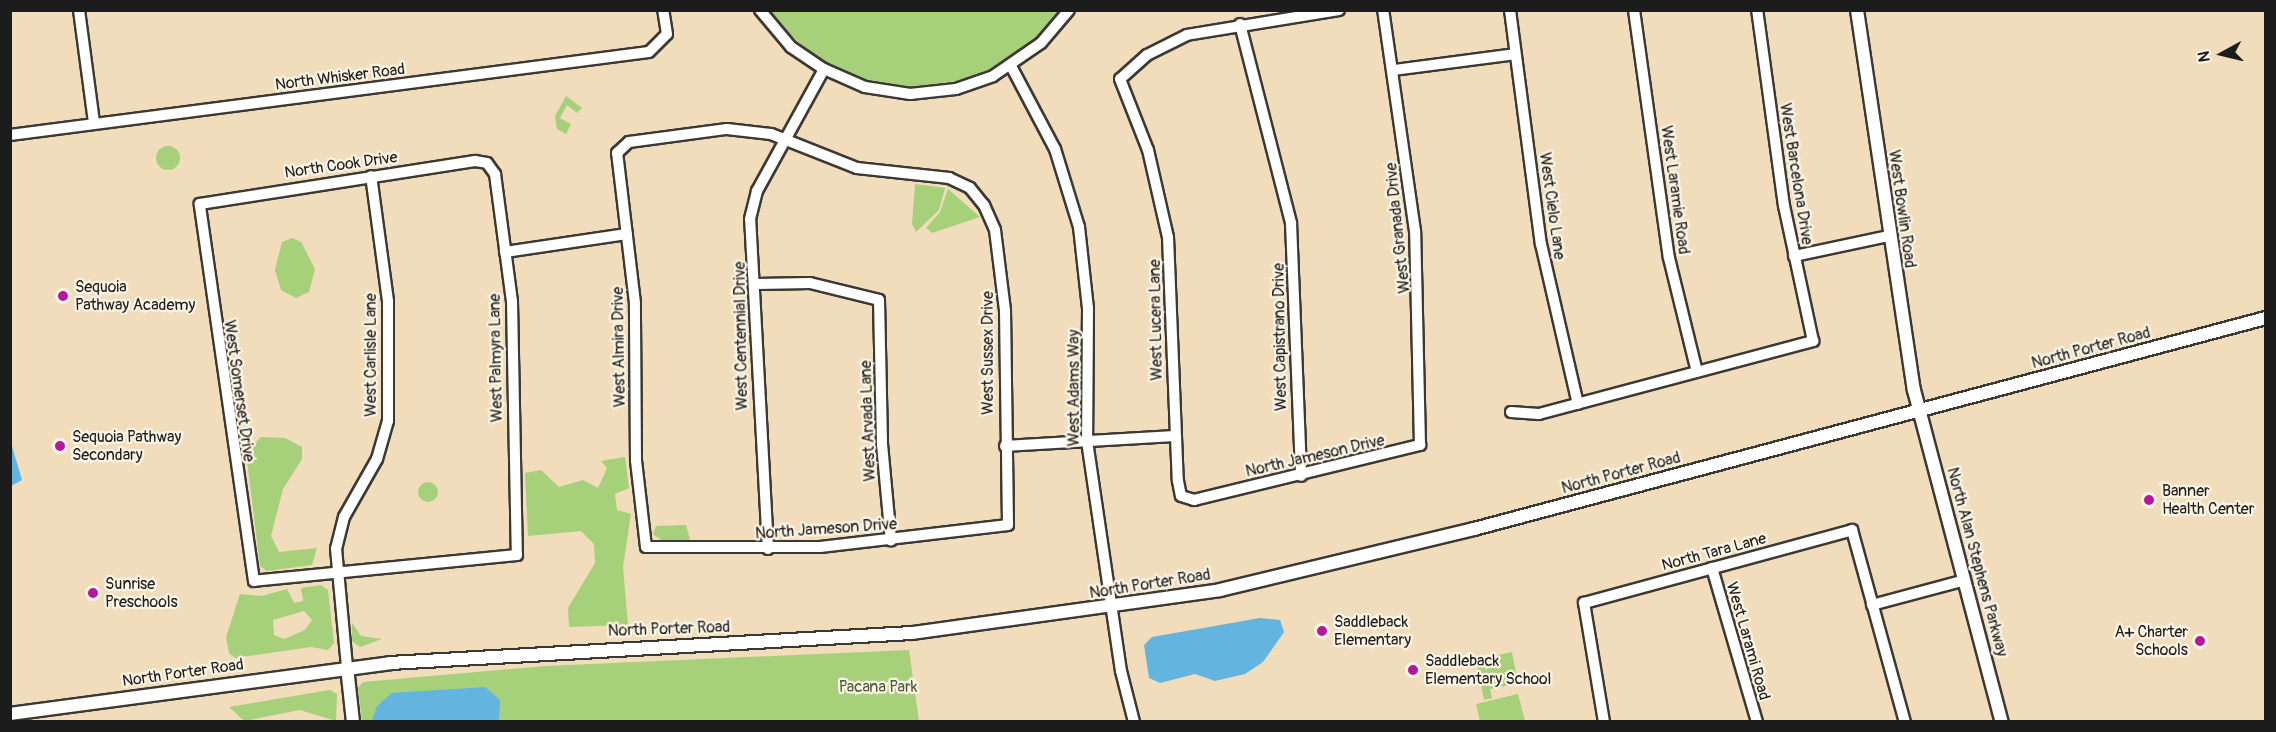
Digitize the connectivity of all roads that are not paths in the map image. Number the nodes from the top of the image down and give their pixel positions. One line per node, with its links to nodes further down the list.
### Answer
1 (79, 10): 16 (street)
2 (663, 10): 16 (street, North Whisker Road)
3 (760, 10): 14 (street)
4 (1069, 10): 13 (street)
5 (1339, 10): 11 (street)
6 (1383, 10): 15 (street, West Granada Drive)
7 (1510, 10): 12 (street, West Cielo Lane)
8 (1634, 10): 28 (street, West Laramie Road)
9 (1757, 10): 25 (street, West Barcelona Drive)
10 (1857, 10): 23 (street, West Bowlin Road)
11 (1240, 24): 32 (street, West Lucera Lane); 36 (street, West Capistrano Drive)
12 (1515, 54): 15 (street); 29 (street, West Cielo Lane)
13 (1011, 66): 14 (street); 33 (street, West Adams Way)
14 (824, 69): 18 (street, West Centennial Drive)
15 (1394, 70): 34 (street, West Granada Drive)
16 (94, 123): 17 (street, North Whisker Road)
17 (10, 135)
18 (785, 141): 22 (street, West Almira Drive); 26 (street, West Centennial Drive); 35 (street, West Sussex Drive)
19 (487, 163): 20 (street, North Cook Drive); 24 (street, West Palmyra Lane)
20 (371, 176): 21 (street, North Cook Drive); 43 (street, West Carlisle Lane)
21 (200, 204): 43 (street, West Somerset Drive)
22 (627, 234): 24 (street); 40 (street, West Almira Drive)
23 (1889, 236): 25 (street); 30 (street, West Bowlin Road)
24 (506, 252): 43 (street, West Palmyra Lane)
25 (1794, 256): 28 (street, West Barcelona Drive)
26 (757, 284): 39 (street, West Arvada Lane); 41 (street, West Centennial Drive)
27 (2265, 318): 30 (street, North Porter Road)
28 (1697, 372): 29 (street)
29 (1578, 404): 31 (street)
30 (1919, 411): 44 (street, North Alan Stephens Parkway); 46 (street, North Porter Road)
31 (1511, 412)
32 (1174, 436): 33 (street); 37 (street, West Lucera Lane)
33 (1087, 441): 35 (street); 46 (street, West Adams Way)
34 (1420, 445): 36 (street, North Jameson Drive)
35 (1005, 446): 38 (street, West Sussex Drive)
36 (1301, 476): 37 (street, North Jameson Drive)
37 (1181, 496)
38 (1008, 525): 39 (street, North Jameson Drive)
39 (891, 541): 41 (street, North Jameson Drive)
40 (645, 548): 41 (street, North Jameson Drive)
41 (768, 549)
42 (1712, 568): 45 (street, North Tara Lane); 51 (street, North Tara Lane); 52 (street, West Larami Road)
43 (335, 574): 47 (street, West Carlisle Lane)
44 (1965, 580): 45 (street); 54 (street, North Alan Stephens Parkway)
45 (1872, 605): 53 (street)
46 (1111, 608): 47 (street, North Porter Road); 50 (street, West Adams Way)
47 (347, 668): 48 (street, North Porter Road); 49 (street)
48 (10, 714)
49 (353, 722)
50 (1134, 722)
51 (1604, 722)
52 (1757, 722)
53 (1905, 722)
54 (2002, 722)

